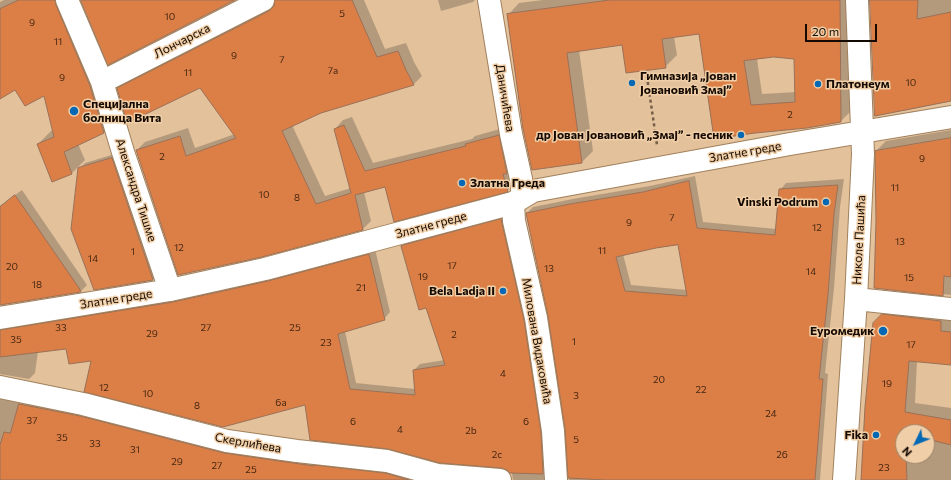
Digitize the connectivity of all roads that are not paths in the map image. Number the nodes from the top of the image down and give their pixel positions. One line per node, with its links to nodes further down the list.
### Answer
1 (67, 0): 5 (street, Александра Тишме)
2 (263, 0): 5 (street, Лончарска)
3 (490, 0): 8 (street, Даничићева)
4 (857, 0): 7 (street, Николе Пашића)
5 (102, 82): 9 (street, Александра Тишме)
6 (951, 117): 7 (street, Златне греде)
7 (861, 132): 8 (street, Златне греде); 10 (street, Николе Пашића)
8 (518, 200): 9 (street, Златне греде); 15 (street, Милована Видаковића)
9 (170, 290): 12 (street, Златне греде)
10 (856, 299): 11 (street); 16 (street, Николе Пашића)
11 (951, 309)
12 (0, 318)
13 (0, 387): 14 (street, Скерлићева)
14 (500, 480)
15 (556, 480)
16 (844, 480)

